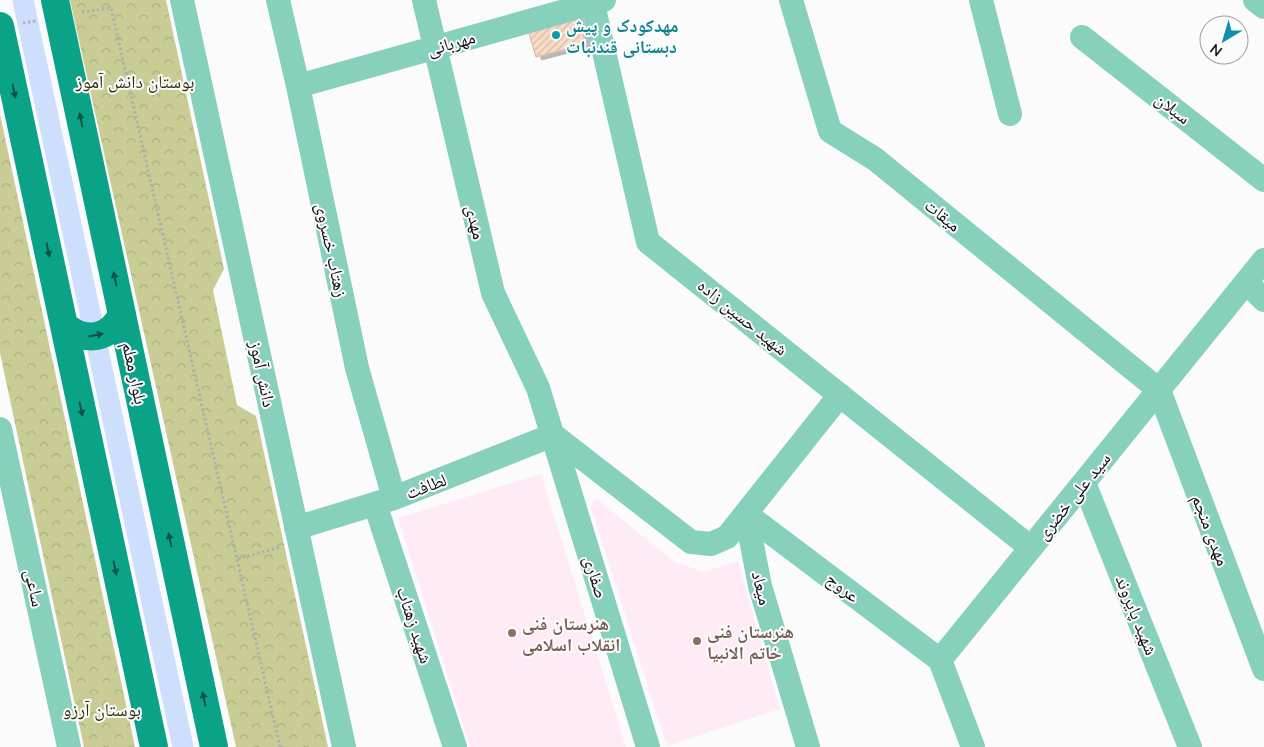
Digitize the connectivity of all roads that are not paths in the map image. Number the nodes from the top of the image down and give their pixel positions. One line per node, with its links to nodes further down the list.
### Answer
1 (182, 0): 28 (street, دانش آموز)
2 (278, 0): 13 (street, زهتاب خسروی)
3 (424, 0): 12 (street, مهدی)
4 (791, 0): 21 (street, میقات)
5 (981, 0): 14 (street)
6 (1255, 0): 8 (street)
7 (596, 1): 12 (street, مهربانی); 22 (street, شهید حسین زاده)
8 (1264, 7)
9 (58, 11): 19 (main road, بلوار معلم, one-way to 9)
10 (7, 25): 20 (main road, one-way to 20)
11 (1082, 37): 15 (street, سبلان)
12 (435, 48): 13 (street, مهربانی); 24 (street, مهدی)
13 (298, 86): 26 (street, زهتاب خسروی)
14 (1010, 114)
15 (1264, 180)
16 (1264, 260): 17 (street, سید علی خضری)
17 (1246, 282): 18 (street); 21 (street, سید علی خضری)
18 (1264, 300)
19 (122, 314): 20 (main road, one-way to 19); 34 (main road, بلوار معلم, one-way to 19)
20 (64, 325): 33 (main road, one-way to 33)
21 (1159, 390): 25 (street, سید علی خضری); 31 (street, مهدی منجم)
22 (840, 395): 27 (street); 29 (street, شهید حسین زاده)
23 (0, 429): 32 (street, ساعی)
24 (553, 435): 26 (street, لطافت); 27 (street); 37 (street, صفاری)
25 (1084, 483): 29 (street, سید علی خضری); 40 (street, شهید پایروند)
26 (384, 501): 28 (street, لطافت); 36 (street, شهید زهتاب)
27 (746, 514): 30 (street, عروج); 38 (street, میعاد)
28 (297, 534): 35 (street, دانش آموز)
29 (1031, 548): 30 (street, سید علی خضری)
30 (940, 660): 39 (street)
31 (1264, 669)
32 (69, 747)
33 (154, 747)
34 (214, 747)
35 (344, 747)
36 (454, 747)
37 (648, 747)
38 (808, 747)
39 (973, 747)
40 (1190, 747)

